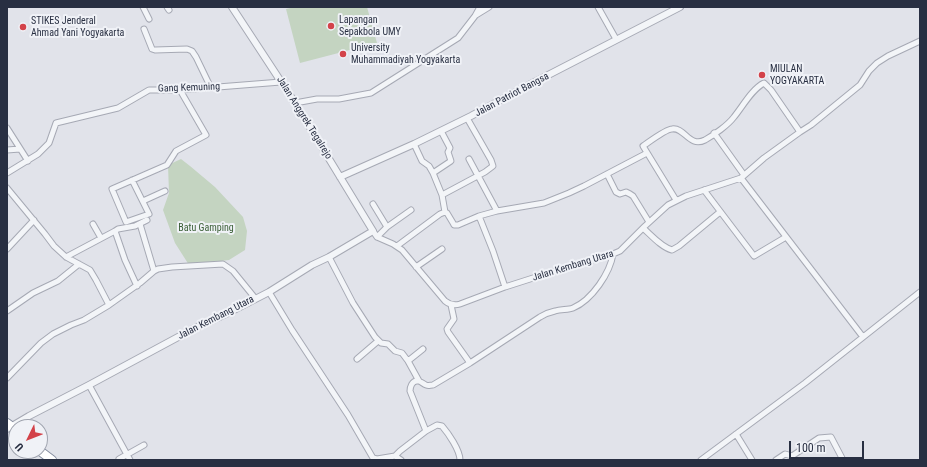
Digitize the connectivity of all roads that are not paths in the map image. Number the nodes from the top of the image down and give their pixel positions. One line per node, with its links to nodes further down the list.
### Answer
1 (144, 7): 8 (street)
2 (232, 7): 12 (street, Jalan Anggrek Tegalrejo)
3 (480, 7): 7 (street)
4 (489, 7): 7 (street)
5 (598, 7): 10 (street)
6 (680, 7): 10 (street, Jalan Patriot Bangsa)
7 (475, 16): 15 (street)
8 (149, 19)
9 (144, 29): 13 (street)
10 (616, 39): 16 (street, Jalan Patriot Bangsa)
11 (920, 41): 19 (street, Jalan Kembang Utara)
12 (281, 82): 13 (street, Gang Kemuning); 15 (street, Jalan Anggrek Tegalrejo)
13 (211, 88): 14 (street, Gang Kemuning)
14 (180, 90): 26 (street, Gang Kemuning); 33 (street)
15 (295, 104): 31 (street, Jalan Anggrek Tegalrejo)
16 (468, 118): 18 (street, Jalan Patriot Bangsa); 30 (street)
17 (7, 128): 22 (street)
18 (442, 130): 21 (street, Jalan Patriot Bangsa); 28 (street)
19 (800, 132): 20 (street); 32 (street, Jalan Kembang Utara)
20 (714, 133): 24 (street); 32 (street)
21 (414, 144): 28 (street); 31 (street, Jalan Patriot Bangsa)
22 (20, 149): 23 (street); 26 (street)
23 (7, 150)
24 (647, 153): 29 (street); 38 (street)
25 (469, 159): 30 (street)
26 (28, 161): 27 (street, Gang Kemuning)
27 (7, 173)
28 (434, 173): 37 (street)
29 (606, 174): 42 (street); 48 (street)
30 (478, 176): 37 (street); 42 (street)
31 (340, 177): 54 (street, Jalan Anggrek Tegalrejo)
32 (742, 177): 35 (street, Jalan Kembang Utara); 56 (street)
33 (132, 180): 39 (street); 39 (street)
34 (7, 188): 46 (street)
35 (704, 190): 38 (street, Jalan Kembang Utara); 44 (street)
36 (166, 191): 39 (street)
37 (442, 195): 43 (street)
38 (676, 200): 48 (street, Jalan Kembang Utara)
39 (143, 201)
40 (373, 204): 51 (street)
41 (411, 210): 51 (street)
42 (496, 211): 45 (street)
43 (445, 212): 45 (street); 58 (street)
44 (720, 212): 52 (street); 56 (street)
45 (479, 216): 68 (street)
46 (34, 220): 59 (street); 62 (street)
47 (147, 220): 50 (street)
48 (649, 222): 52 (street, Jalan Kembang Utara)
49 (94, 224): 57 (street)
50 (140, 224): 53 (street); 66 (street)
51 (388, 227): 55 (street)
52 (643, 228): 61 (street, Jalan Kembang Utara)
53 (115, 231): 57 (street); 67 (street)
54 (373, 231): 55 (street); 63 (street, Jalan Kembang Utara)
55 (377, 237): 58 (street)
56 (786, 237): 75 (street)
57 (101, 238): 62 (street)
58 (397, 246): 65 (street)
59 (7, 249)
60 (442, 249): 65 (street)
61 (613, 254): 68 (street, Jalan Kembang Utara); 80 (street)
62 (66, 256): 64 (street)
63 (329, 257): 69 (street, Jalan Kembang Utara); 76 (street)
64 (79, 264): 72 (street); 74 (street)
65 (416, 267): 73 (street)
66 (154, 271): 67 (street); 71 (street)
67 (137, 286): 72 (street)
68 (505, 287): 73 (street, Jalan Kembang Utara)
69 (269, 292): 71 (street, Jalan Kembang Utara); 89 (street)
70 (920, 292): 75 (street)
71 (255, 298): 83 (street, Jalan Kembang Utara)
72 (109, 305): 81 (street)
73 (451, 305): 80 (street)
74 (7, 312)
75 (863, 337): 86 (street)
76 (378, 341): 78 (street); 79 (street)
77 (423, 349): 79 (street)
78 (357, 359)
79 (408, 361): 82 (street)
80 (470, 363): 82 (street)
81 (7, 378)
82 (418, 381): 85 (street)
83 (89, 386): 84 (street, Jalan Kembang Utara); 88 (street)
84 (28, 419)
85 (426, 430): 89 (street); 94 (street)
86 (736, 434): 95 (street); 96 (street)
87 (144, 445): 88 (street)
88 (127, 455): 91 (street); 92 (street)
89 (396, 456): 93 (street)
90 (842, 457): 97 (street)
91 (119, 459)
92 (130, 460)
93 (401, 460)
94 (460, 460)
95 (701, 460)
96 (752, 460)
97 (776, 460)

